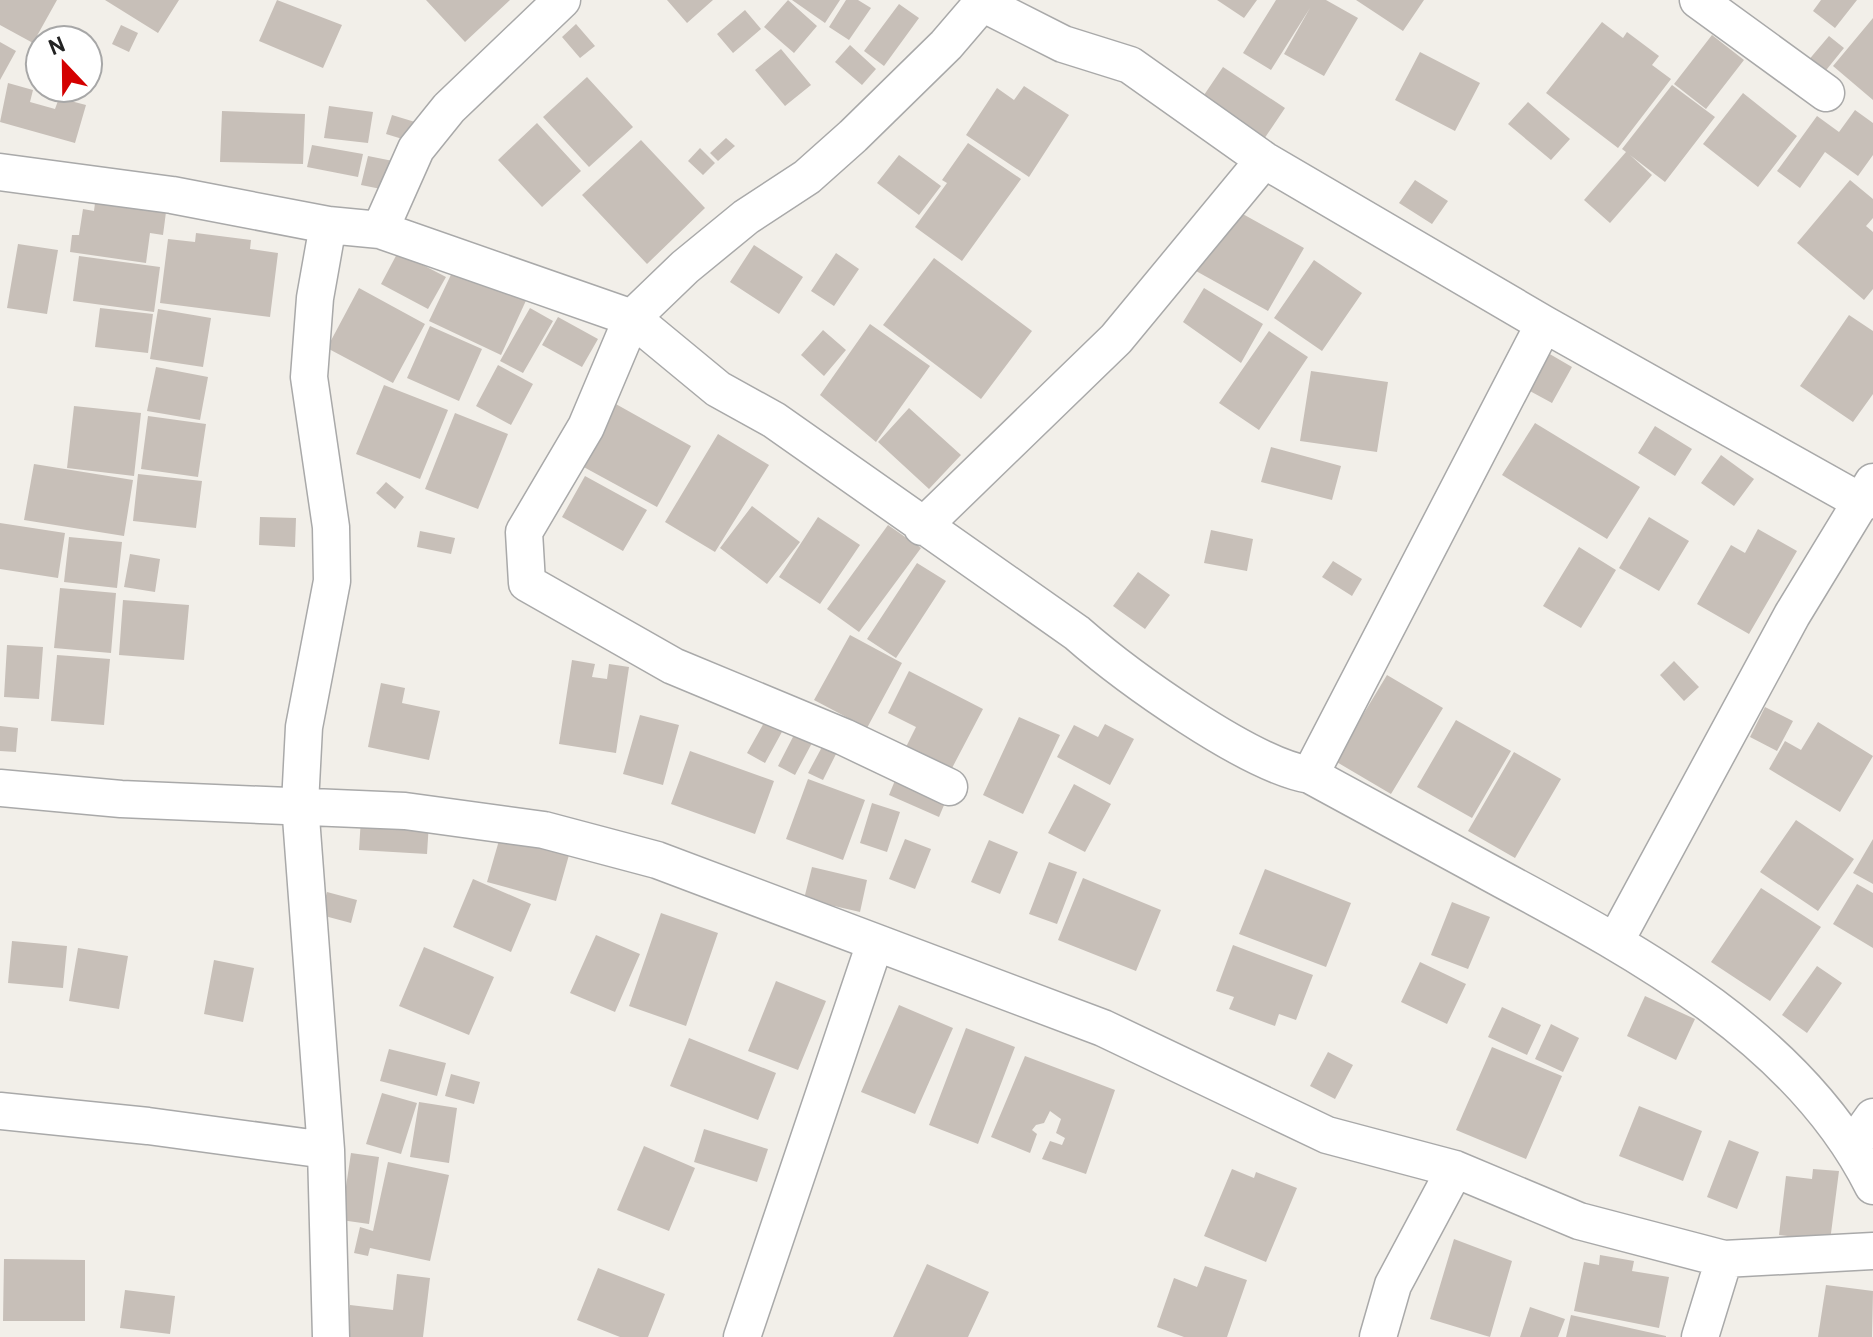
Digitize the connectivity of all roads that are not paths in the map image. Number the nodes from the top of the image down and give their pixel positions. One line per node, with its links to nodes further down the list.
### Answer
1 (562, 0): 8 (street)
2 (1698, 0): 4 (street)
3 (980, 1): 5 (street); 9 (street)
4 (1826, 93)
5 (1264, 160): 10 (street); 12 (street)
6 (0, 172): 7 (street)
7 (328, 225): 8 (street); 16 (street)
8 (380, 230): 9 (street)
9 (632, 318): 12 (street); 14 (street)
10 (1544, 324): 11 (street); 13 (street)
11 (1868, 493): 17 (street)
12 (922, 527): 13 (street)
13 (1310, 775): 17 (street)
14 (949, 787)
15 (0, 788): 16 (street)
16 (300, 804): 18 (street); 21 (street)
17 (1616, 940): 20 (street)
18 (875, 943): 22 (street); 27 (street)
19 (0, 1111): 21 (street)
20 (1863, 1131): 23 (street)
21 (326, 1150): 26 (street)
22 (1455, 1169): 25 (street); 28 (street)
23 (1873, 1186)
24 (1873, 1251): 25 (street)
25 (1724, 1259): 29 (street)
26 (331, 1337)
27 (742, 1337)
28 (1378, 1337)
29 (1700, 1337)

